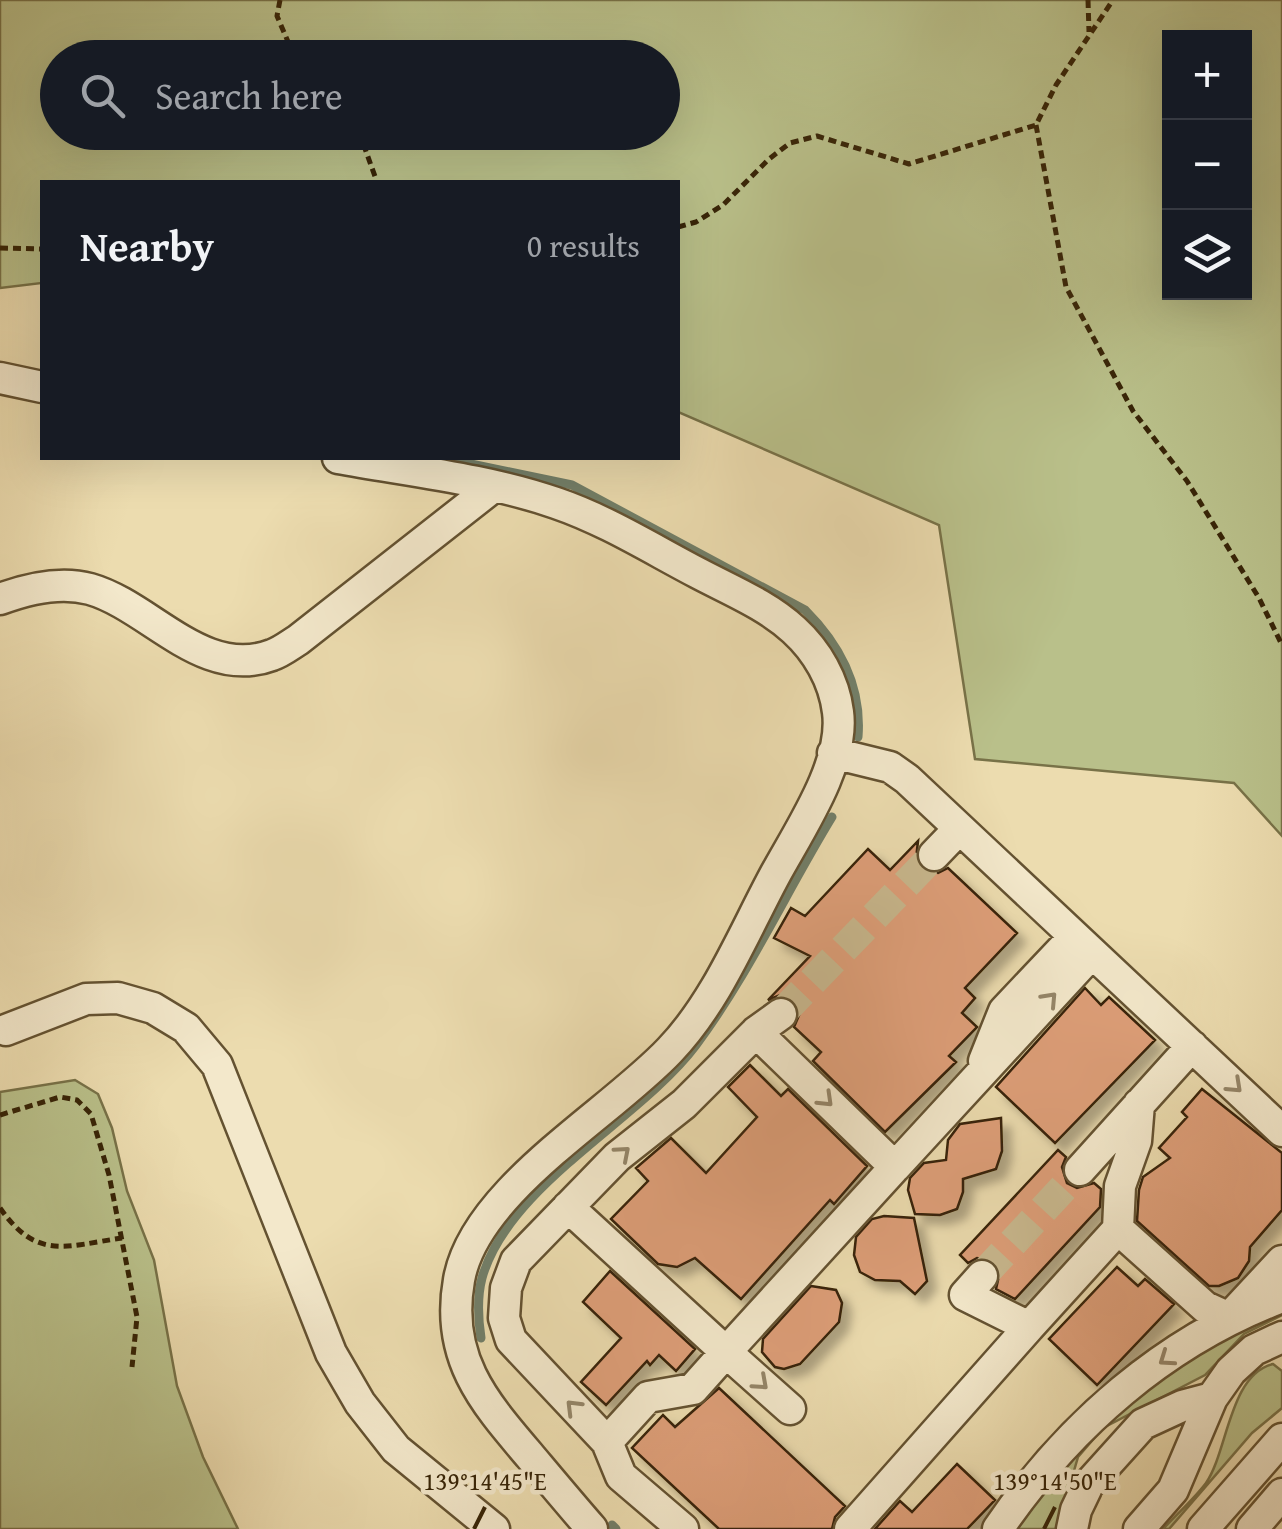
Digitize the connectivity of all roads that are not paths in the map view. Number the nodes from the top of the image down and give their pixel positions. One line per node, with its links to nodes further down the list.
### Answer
1 (0, 378): 2 (street)
2 (40, 386)
3 (349, 460): 4 (street)
4 (492, 487): 5 (street); 6 (street)
5 (0, 599)
6 (834, 753): 7 (street); 31 (street)
7 (959, 828): 8 (street); 9 (street)
8 (934, 855)
9 (1083, 945): 11 (street); 14 (street, one-way to 9)
10 (6, 1030): 30 (street)
11 (1192, 1046): 12 (street); 13 (street, one-way to 13)
12 (1140, 1104): 15 (street); 17 (street)
13 (1282, 1131)
14 (895, 1167): 16 (street, one-way to 14); 24 (street)
15 (1080, 1170)
16 (568, 1207): 24 (street); 28 (street, one-way to 16)
17 (1118, 1228): 21 (street); 22 (street)
18 (1282, 1261): 21 (street)
19 (974, 1285): 22 (street)
20 (1282, 1296): 21 (street)
21 (1228, 1318): 34 (street, one-way to 34)
22 (1028, 1326): 33 (street)
23 (1282, 1338): 25 (street)
24 (726, 1352): 26 (street, one-way to 26); 28 (street)
25 (1212, 1398): 35 (street); 36 (street)
26 (790, 1409)
27 (1282, 1439): 37 (street)
28 (607, 1442): 32 (street)
29 (1282, 1494): 38 (street)
30 (494, 1529)
31 (592, 1529)
32 (684, 1529)
33 (850, 1529)
34 (998, 1529)
35 (1073, 1529)
36 (1139, 1529)
37 (1203, 1529)
38 (1252, 1529)

